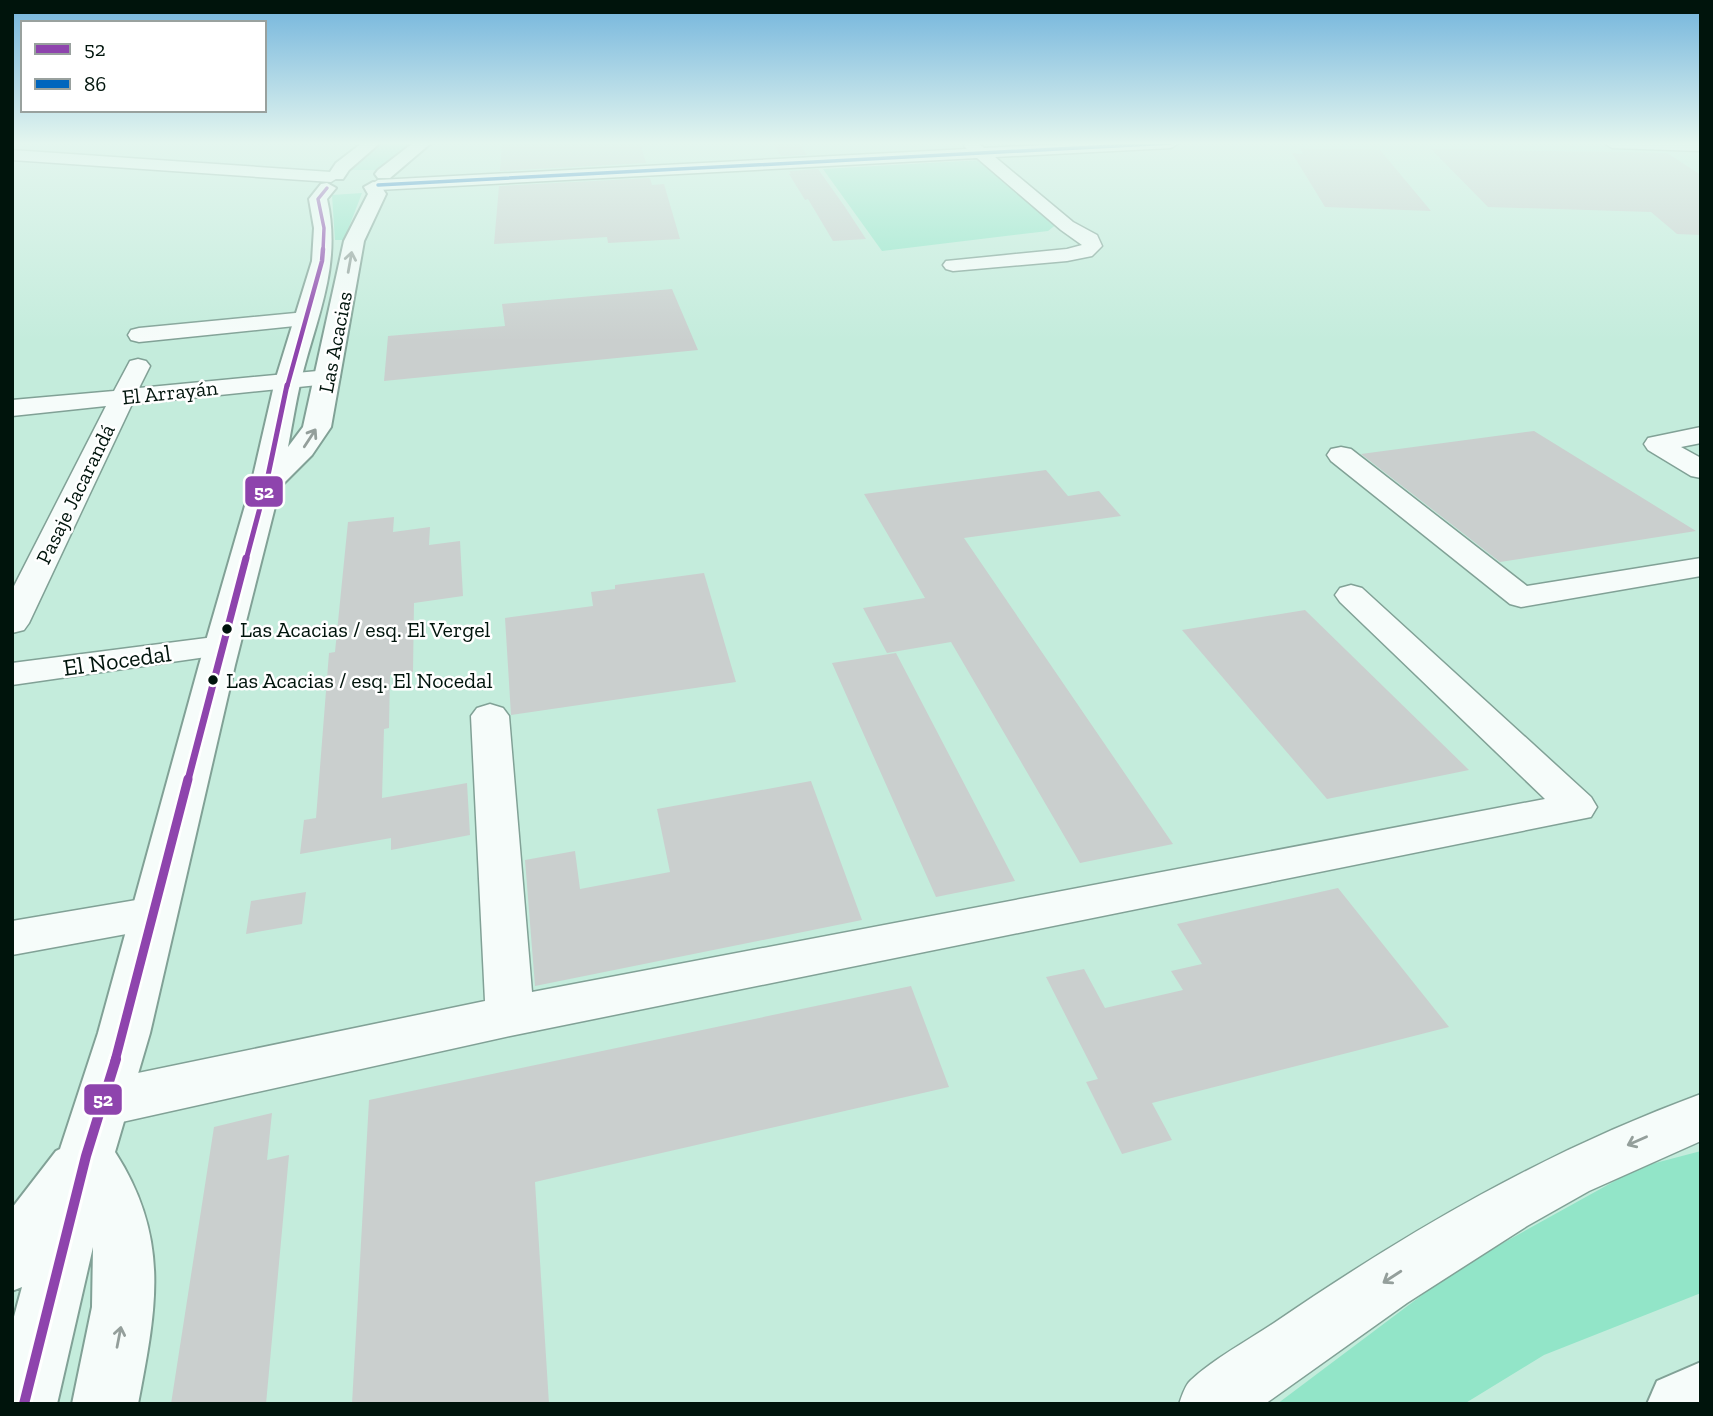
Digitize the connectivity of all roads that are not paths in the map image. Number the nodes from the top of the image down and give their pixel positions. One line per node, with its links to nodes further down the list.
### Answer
1 (320, 209): 5 (main road, Las Acacias)
2 (370, 209): 8 (main road, Las Acacias, one-way to 2)
3 (1047, 209): 4 (street)
4 (953, 265)
5 (306, 319): 6 (street); 9 (main road, Las Acacias)
6 (139, 335)
7 (138, 366): 10 (street, Pasaje Jacarandá)
8 (328, 377): 9 (street, El Arrayán); 15 (main road, Las Acacias, one-way to 8)
9 (288, 381): 10 (street, El Arrayán); 15 (main road, Las Acacias)
10 (123, 397): 11 (street, El Arrayán); 18 (street, Pasaje Jacarandá)
11 (12, 408)
12 (1701, 435): 14 (street)
13 (1341, 455): 16 (street)
14 (1701, 470)
15 (266, 485): 19 (main road, Las Acacias)
16 (1701, 567)
17 (1351, 595): 24 (street)
18 (12, 623)
19 (222, 646): 20 (street, El Nocedal); 22 (main road, Las Acacias)
20 (12, 674)
21 (491, 716): 24 (street)
22 (154, 914): 23 (street); 26 (main road, Las Acacias)
23 (12, 938)
24 (510, 1016): 26 (street)
25 (1701, 1117): 31 (street, one-way to 31)
26 (95, 1130): 27 (main road); 29 (main road, Las Acacias); 30 (main road, one-way to 26)
27 (12, 1262)
28 (1701, 1395): 32 (main road)
29 (24, 1404)
30 (105, 1404)
31 (1211, 1404)
32 (1680, 1404)

